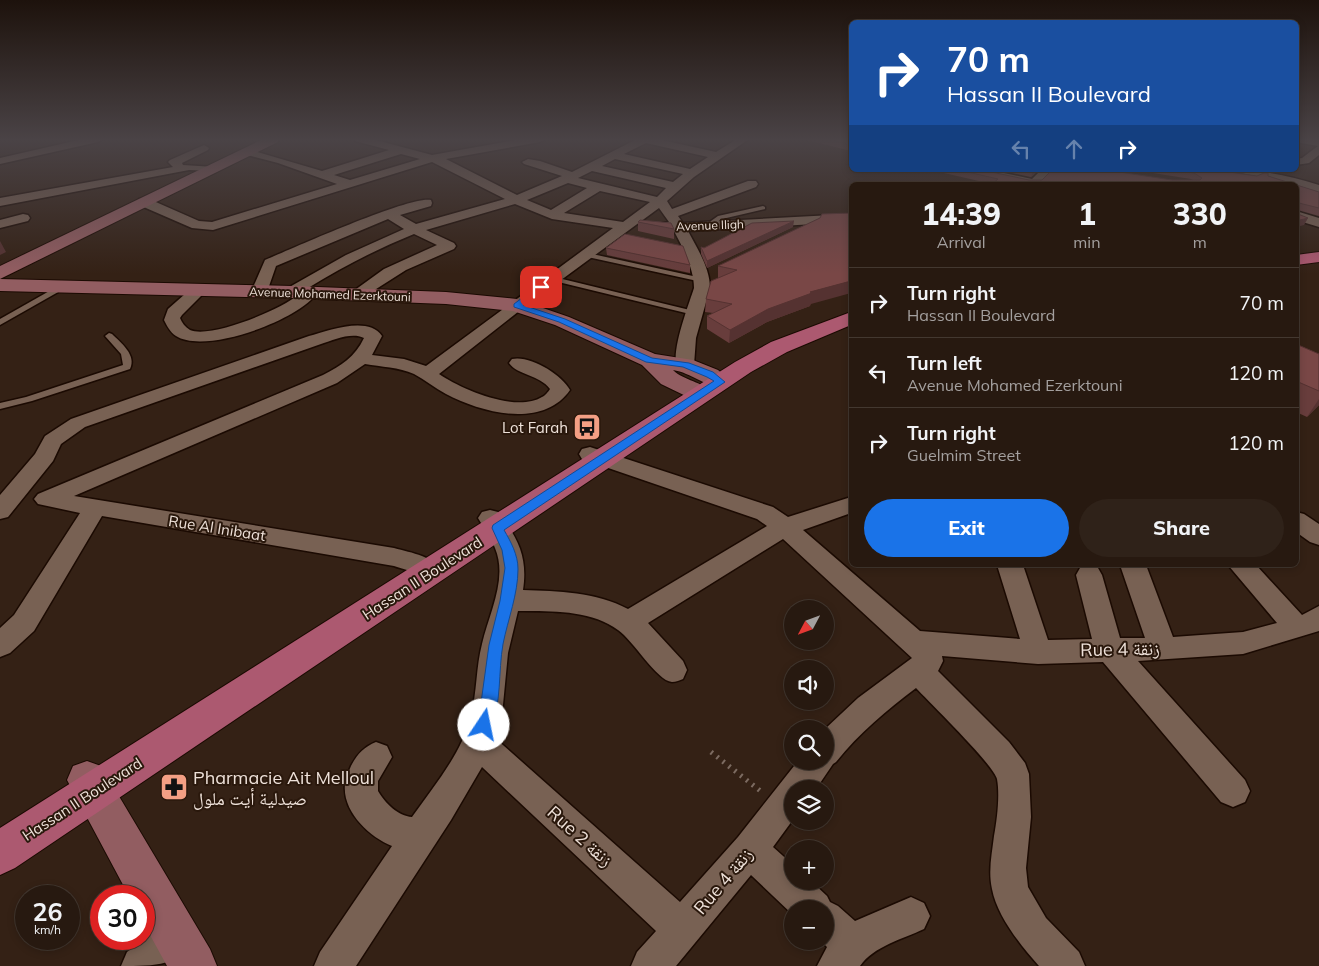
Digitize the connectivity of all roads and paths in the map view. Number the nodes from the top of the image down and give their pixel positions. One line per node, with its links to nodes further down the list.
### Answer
1 (97, 184): 17 (street)
2 (180, 184): 19 (street)
3 (350, 184): 19 (street)
4 (486, 184): 15 (street, Avenue Iligh)
5 (553, 184): 15 (street)
6 (589, 184): 12 (street)
7 (666, 184): 11 (street)
8 (677, 184): 11 (street)
9 (752, 184): 29 (street)
10 (1303, 184): 14 (street)
11 (674, 186): 16 (street)
12 (597, 187): 16 (street); 24 (street)
13 (1299, 188): 14 (street)
14 (1317, 189)
15 (517, 200): 24 (street, Avenue Iligh); 34 (street)
16 (660, 201): 29 (street); 35 (street)
17 (0, 202)
18 (34, 202): 22 (street)
19 (144, 202): 46 (street)
20 (426, 203): 23 (street)
21 (763, 208): 32 (lane)
22 (0, 209)
23 (389, 214): 34 (street); 52 (street)
24 (552, 215): 35 (street, Avenue Iligh)
25 (1299, 216): 30 (street)
26 (22, 218): 31 (street)
27 (849, 218): 28 (street, Avenue Iligh)
28 (825, 220): 32 (street, Avenue Iligh); 37 (street)
29 (675, 221): 32 (street, Avenue Iligh); 35 (street, Avenue Iligh); 39 (street)
30 (1319, 222)
31 (0, 224)
32 (707, 226)
33 (1319, 228): 36 (street)
34 (414, 229): 53 (street); 54 (street)
35 (625, 229): 41 (street)
36 (1303, 232)
37 (788, 237)
38 (671, 244): 39 (street)
39 (690, 248): 48 (street)
40 (1319, 251): 42 (main road)
41 (586, 254): 47 (street); 48 (lane)
42 (1299, 254)
43 (1319, 258): 44 (main road)
44 (1299, 260)
45 (718, 270): 48 (street)
46 (0, 273)
47 (554, 278): 55 (street); 57 (lane)
48 (701, 279): 57 (street)
49 (0, 285): 50 (street, Avenue Mohamed Ezerktouni)
50 (63, 287): 51 (street, Avenue Mohamed Ezerktouni); 59 (lane)
51 (199, 290): 52 (street, Avenue Mohamed Ezerktouni); 53 (street)
52 (258, 292): 53 (street, Avenue Mohamed Ezerktouni)
53 (301, 293): 54 (street, Avenue Mohamed Ezerktouni)
54 (356, 295): 55 (street, Avenue Mohamed Ezerktouni)
55 (517, 305): 63 (street); 64 (street, Avenue Mohamed Ezerktouni)
56 (849, 311): 64 (main road, Hassan II Boulevard)
57 (694, 313): 64 (street)
58 (849, 319): 64 (main road, Hassan II Boulevard)
59 (0, 322)
60 (109, 336): 65 (lane)
61 (361, 358): 63 (street); 67 (street); 68 (street)
62 (518, 363): 63 (street)
63 (427, 374)
64 (701, 381): 66 (main road, Hassan II Boulevard)
65 (0, 406)
66 (597, 456): 72 (main road, Hassan II Boulevard); 73 (street)
67 (4, 499): 68 (street, Rue Al Inibaat)
68 (46, 500): 70 (street, Rue Al Inibaat)
69 (849, 507): 73 (street)
70 (95, 508): 78 (street, Rue Al Inibaat); 83 (street)
71 (1299, 522): 74 (street)
72 (494, 523): 78 (main road, Hassan II Boulevard); 80 (street)
73 (786, 527): 81 (street); 87 (street)
74 (1319, 536)
75 (1011, 567): 86 (street)
76 (1134, 567): 85 (street)
77 (1244, 567): 82 (street)
78 (425, 568): 95 (main road, Hassan II Boulevard)
79 (1089, 575): 84 (street)
80 (507, 601): 81 (street); 90 (street)
81 (628, 622): 88 (street)
82 (1313, 622): 85 (street, Rue 4 زنقة)
83 (0, 645)
84 (1109, 649): 85 (street, Rue 4 زنقة); 86 (street, Rue 4 زنقة); 96 (street)
85 (1162, 649)
86 (1038, 652): 87 (street, Rue 4 زنقة)
87 (917, 656): 89 (street); 112 (street)
88 (673, 670)
89 (834, 741)
90 (478, 742): 100 (street); 105 (street, Rue 2 زنقة)
91 (711, 752): 97 (path)
92 (376, 757): 100 (street)
93 (811, 770): 94 (street, Rue 4 زنقة)
94 (803, 780)
95 (90, 786): 99 (main road, Hassan II Boulevard); 102 (main road, Hassan II Boulevard); 107 (street)
96 (1234, 791)
97 (784, 794)
98 (784, 805): 101 (street, Rue 4 زنقة)
99 (0, 834)
100 (421, 835): 110 (street)
101 (750, 849): 103 (street); 105 (street, Rue 4 زنقة)
102 (0, 854)
103 (804, 900)
104 (911, 916): 108 (street)
105 (682, 929): 111 (street, Rue 4 زنقة)
106 (834, 936): 108 (street)
107 (185, 952): 109 (street)
108 (845, 956)
109 (141, 966)
110 (334, 966)
111 (651, 966)
112 (1064, 966)

